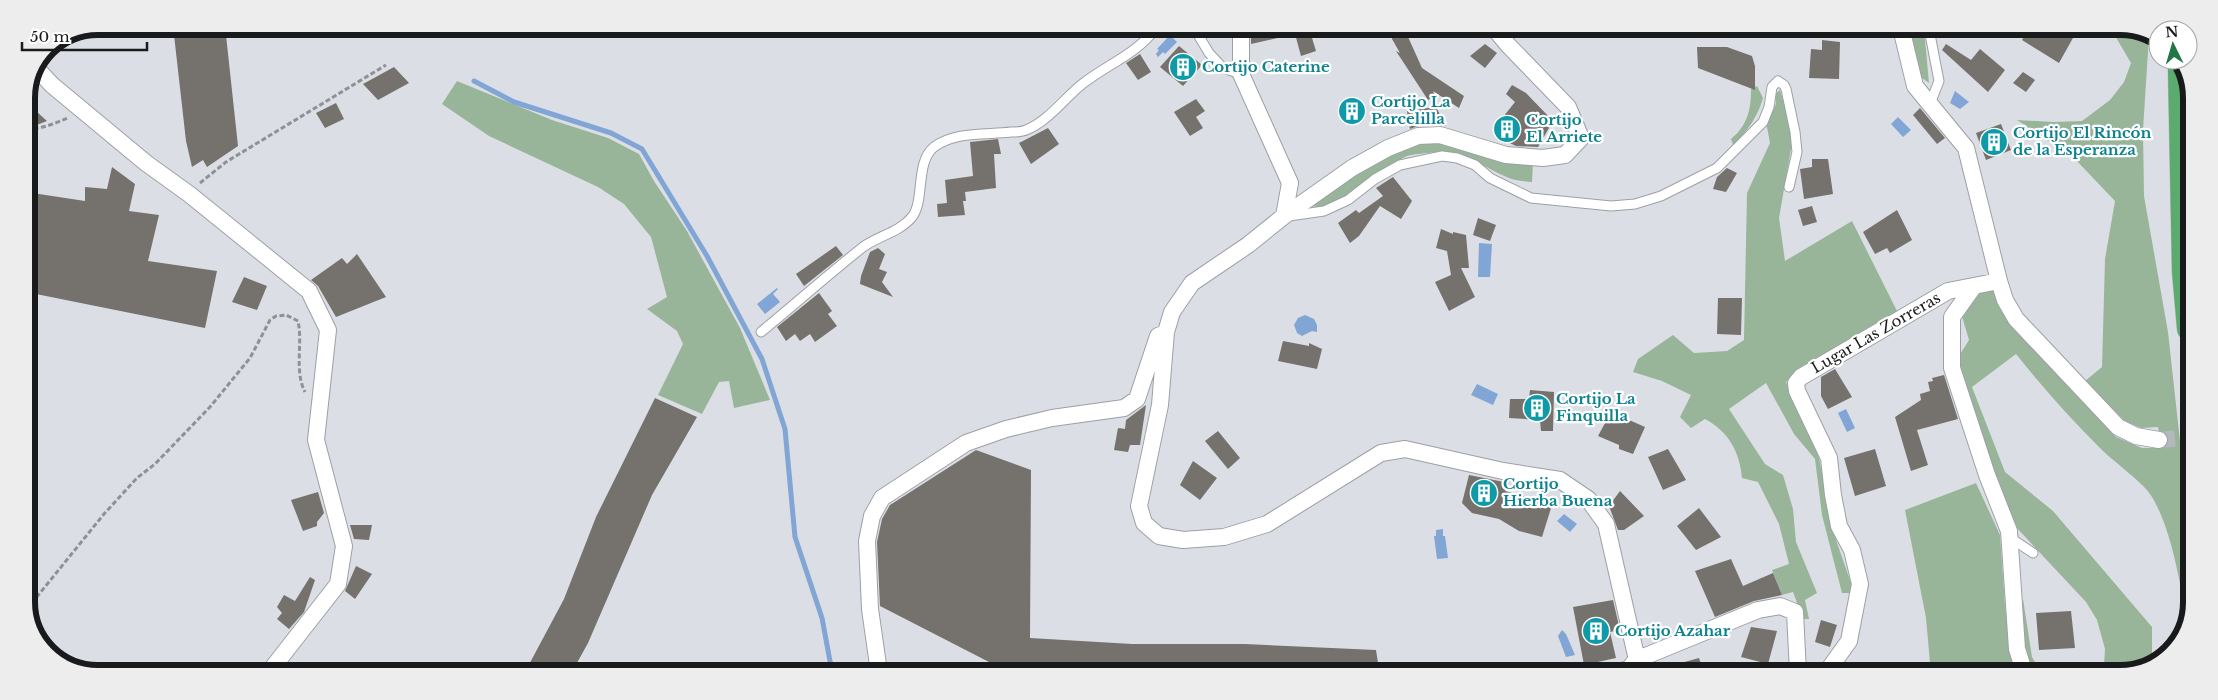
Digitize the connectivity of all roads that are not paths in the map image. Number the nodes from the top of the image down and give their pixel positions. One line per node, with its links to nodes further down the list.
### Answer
1 (1150, 35): 16 (lane)
2 (1198, 35): 8 (lane)
3 (1241, 35): 8 (street)
4 (1500, 35): 13 (street)
5 (1903, 35): 10 (street)
6 (1930, 35): 10 (lane)
7 (41, 73): 21 (street)
8 (1242, 74): 13 (street)
9 (2182, 86): 11 (highway)
10 (1930, 104): 14 (street)
11 (2183, 170)
12 (1789, 187): 13 (lane)
13 (1284, 216): 17 (street)
14 (1999, 281): 15 (street, Lugar Las Zorreras); 18 (street)
15 (1974, 286): 19 (street); 26 (street, Lugar Las Zorreras)
16 (761, 332)
17 (1166, 332): 22 (street); 23 (street)
18 (2159, 440)
19 (2009, 536): 20 (lane); 27 (street)
20 (2033, 553)
21 (275, 665)
22 (877, 665)
23 (1638, 665)
24 (1640, 665): 25 (street)
25 (1798, 665)
26 (1832, 665)
27 (2021, 665)

